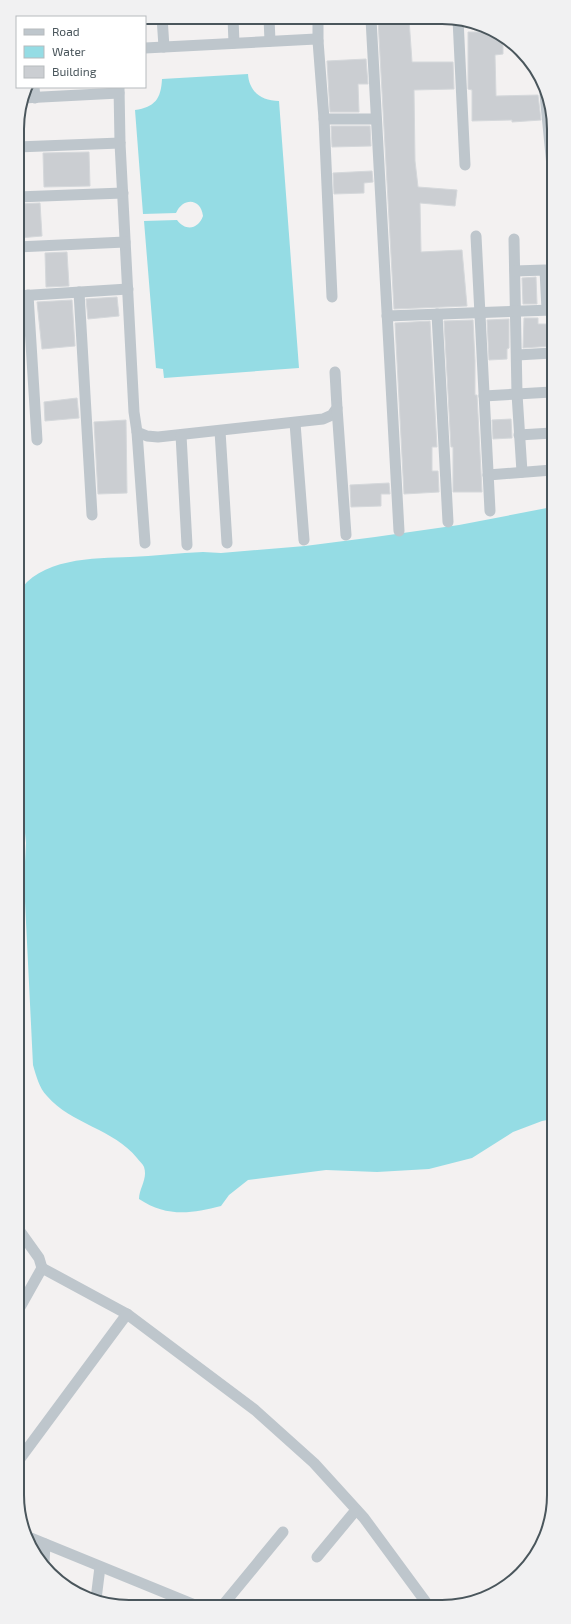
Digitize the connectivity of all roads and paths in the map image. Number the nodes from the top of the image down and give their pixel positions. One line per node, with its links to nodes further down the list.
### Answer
1 (162, 24): 10 (street)
2 (233, 24): 9 (street)
3 (269, 24): 8 (street)
4 (318, 24): 7 (street)
5 (371, 24): 14 (street)
6 (458, 25): 18 (street)
7 (318, 41): 8 (street); 15 (street)
8 (270, 42): 9 (street)
9 (234, 43): 10 (street)
10 (164, 47): 11 (street)
11 (146, 48)
12 (119, 90): 13 (street); 16 (street)
13 (31, 94)
14 (376, 118): 15 (street); 36 (street)
15 (324, 119): 30 (street)
16 (120, 143): 17 (street); 19 (street)
17 (24, 147)
18 (465, 165)
19 (123, 193): 20 (street); 23 (street)
20 (24, 197)
21 (476, 236): 34 (street)
22 (514, 240): 25 (street)
23 (125, 242): 24 (street); 26 (street)
24 (24, 247)
25 (515, 272): 27 (street); 33 (street)
26 (128, 289): 28 (street); 46 (street)
27 (547, 290)
28 (79, 292): 29 (street); 55 (street)
29 (24, 295)
30 (332, 297)
31 (24, 305): 50 (street)
32 (547, 310): 33 (street)
33 (515, 311): 34 (street); 38 (street)
34 (479, 312): 35 (street); 42 (street)
35 (437, 314): 36 (street); 56 (street)
36 (387, 316): 57 (street)
37 (547, 353): 38 (street)
38 (516, 355): 41 (street)
39 (335, 372): 43 (street)
40 (547, 392): 41 (street)
41 (517, 394): 42 (street); 49 (street)
42 (484, 396): 53 (street)
43 (337, 408): 44 (street); 58 (street)
44 (295, 423): 45 (street); 59 (street)
45 (220, 431): 48 (street); 61 (street)
46 (137, 432): 48 (street); 60 (street)
47 (547, 433): 49 (street)
48 (181, 435): 62 (street)
49 (520, 435): 52 (street)
50 (37, 440)
51 (547, 470): 52 (street)
52 (522, 472): 53 (street)
53 (488, 475): 54 (street)
54 (490, 511)
55 (92, 515)
56 (448, 522)
57 (399, 531)
58 (346, 535)
59 (304, 540)
60 (145, 543)
61 (226, 543)
62 (187, 545)
63 (24, 1237): 64 (street)
64 (42, 1268): 65 (street); 66 (street)
65 (24, 1300)
66 (127, 1314): 67 (street); 68 (street)
67 (24, 1453)
68 (356, 1510): 73 (street); 78 (street)
69 (283, 1532): 77 (street)
70 (34, 1540): 71 (street)
71 (45, 1544): 72 (street); 74 (street)
72 (44, 1557)
73 (317, 1557)
74 (100, 1567): 75 (street); 76 (street)
75 (97, 1594)
76 (174, 1600)
77 (226, 1600)
78 (424, 1600)

